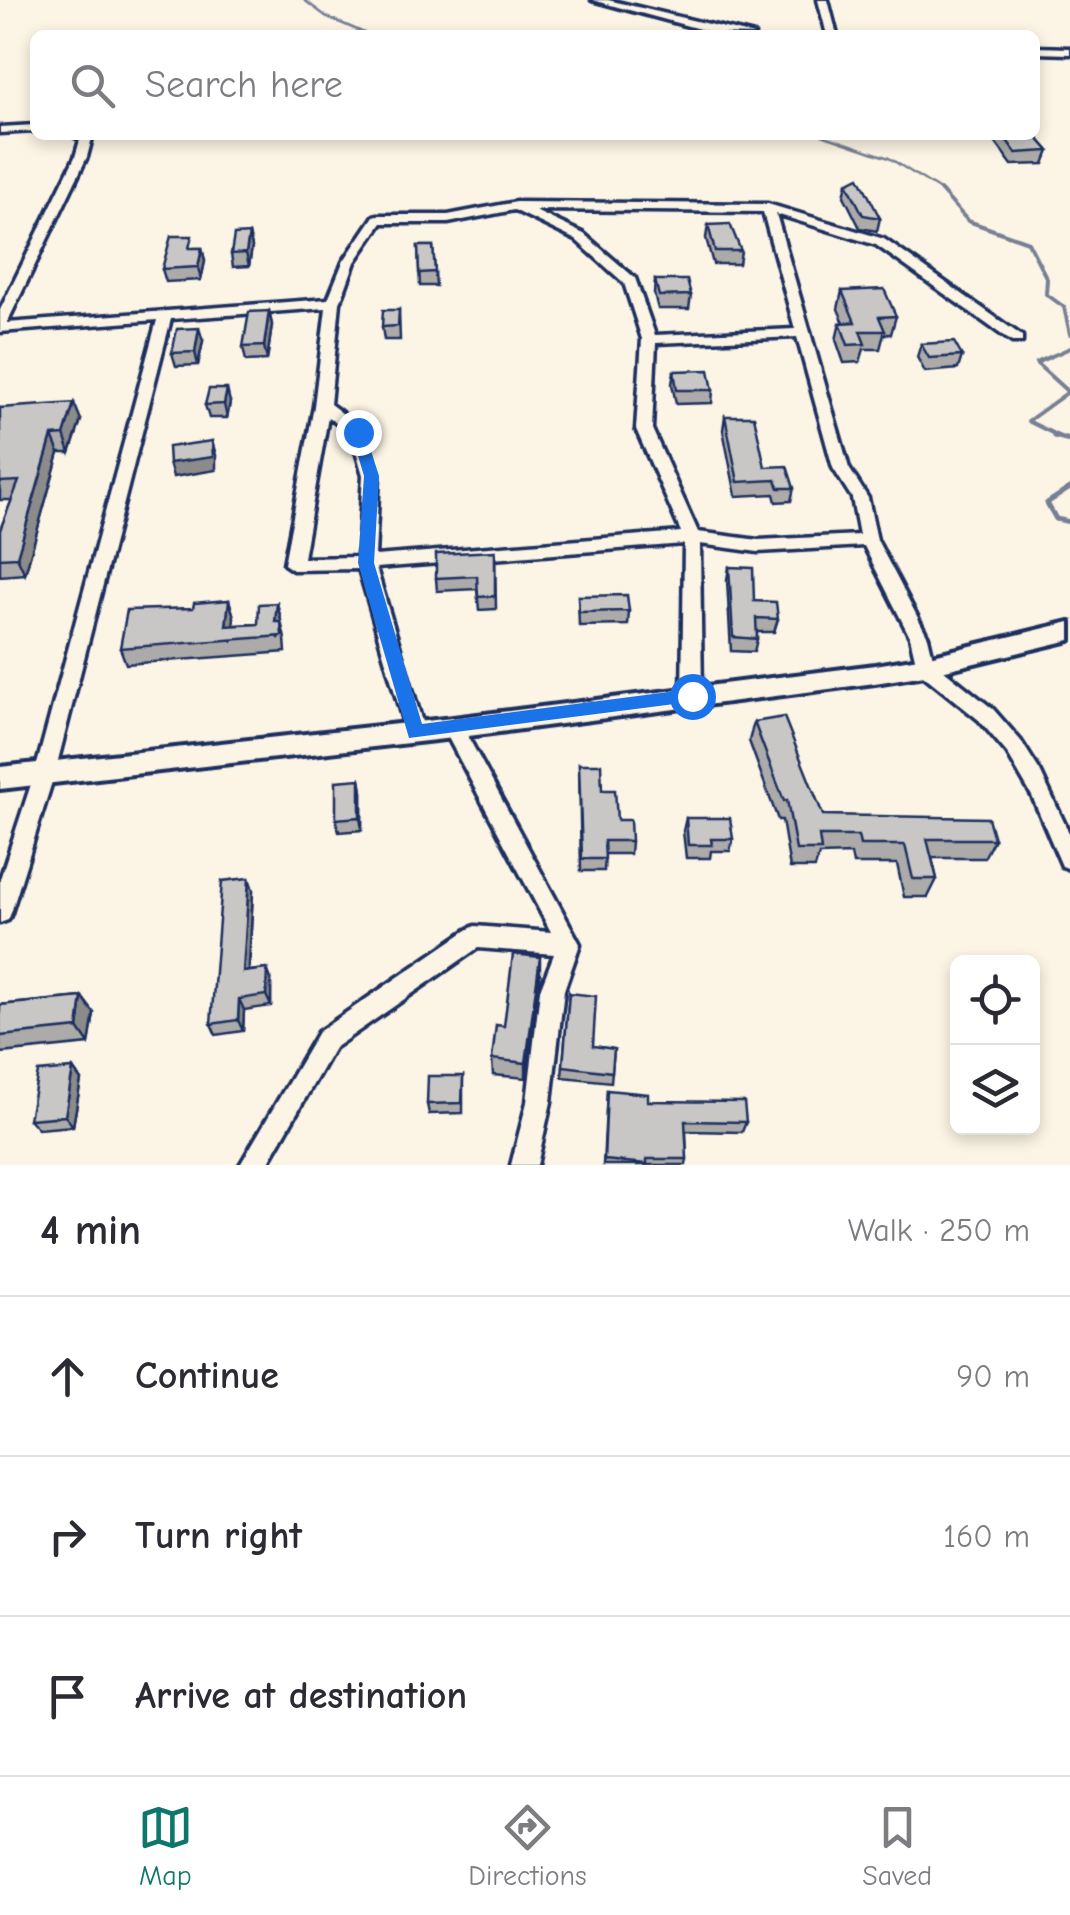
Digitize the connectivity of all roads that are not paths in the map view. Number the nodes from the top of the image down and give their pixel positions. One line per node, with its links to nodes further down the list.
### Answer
1 (598, 0): 3 (street)
2 (823, 0): 4 (street)
3 (714, 30)
4 (831, 30)
5 (1040, 50): 6 (street)
6 (1070, 51)
7 (30, 128): 8 (street)
8 (0, 130)
9 (85, 140): 14 (street)
10 (516, 206): 11 (street); 12 (street); 17 (street)
11 (768, 208): 15 (street); 16 (street)
12 (332, 303): 13 (street); 18 (street)
13 (165, 317): 14 (street); 27 (street)
14 (0, 326)
15 (804, 333): 17 (street); 20 (street)
16 (1017, 338)
17 (649, 340): 19 (street)
18 (322, 406): 21 (street); 21 (street)
19 (692, 537): 20 (street); 21 (street); 24 (street)
20 (869, 540): 23 (street)
21 (366, 563): 26 (street)
22 (1070, 630): 23 (street)
23 (925, 666): 24 (street); 29 (street)
24 (692, 696): 25 (street)
25 (453, 728): 26 (street); 31 (street)
26 (415, 732): 27 (street)
27 (44, 772): 28 (street); 30 (street)
28 (0, 778)
29 (1070, 860)
30 (0, 913)
31 (570, 944): 32 (street); 33 (street)
32 (253, 1165)
33 (524, 1165)

